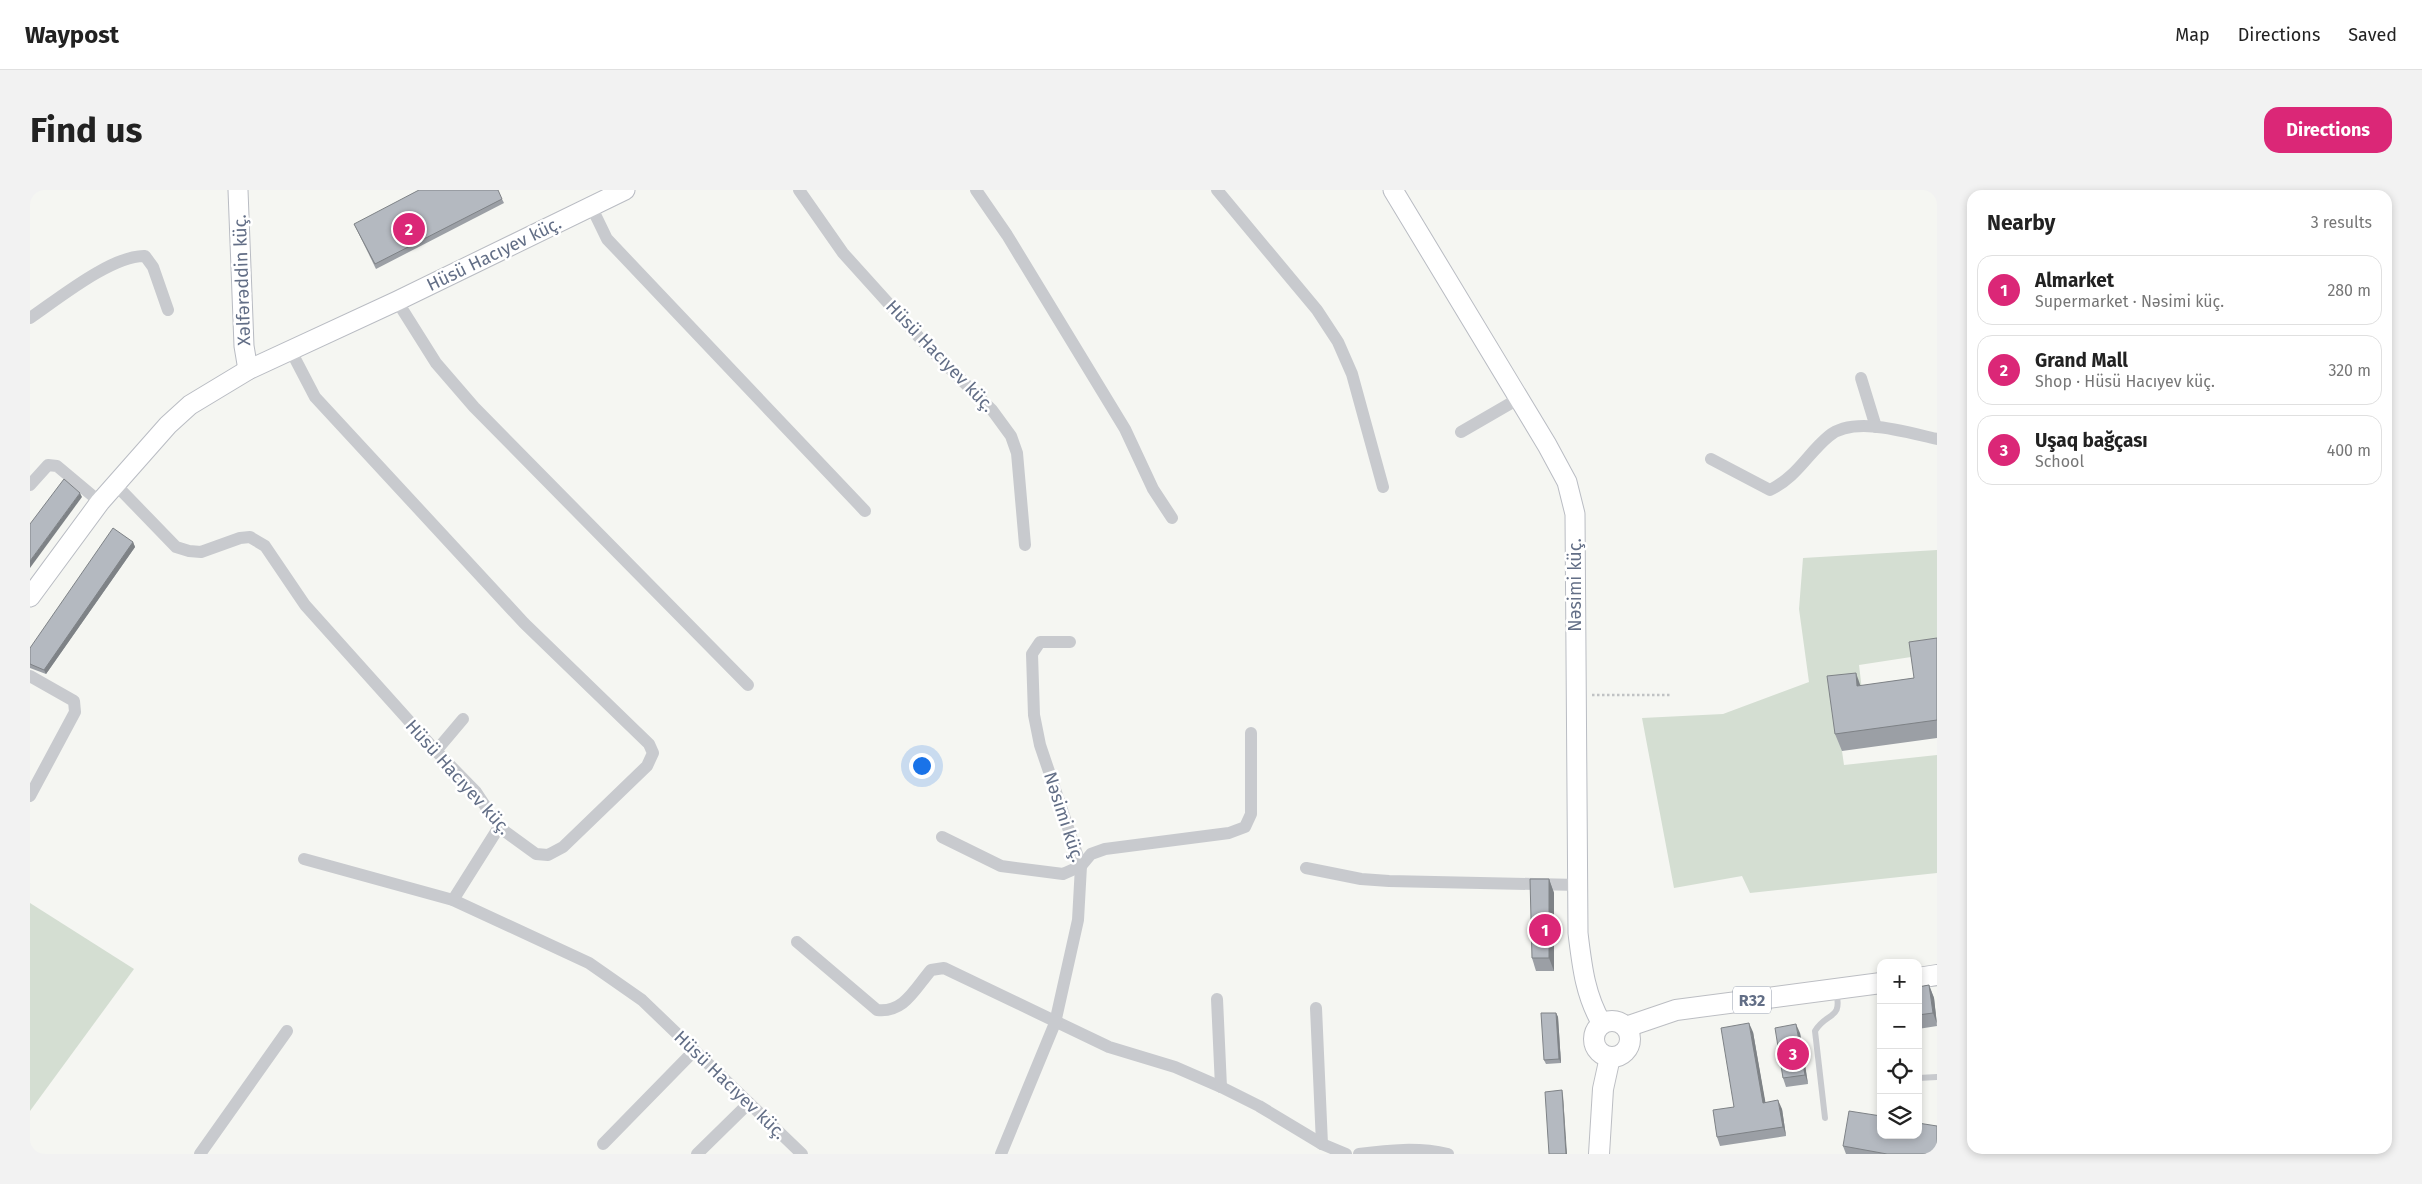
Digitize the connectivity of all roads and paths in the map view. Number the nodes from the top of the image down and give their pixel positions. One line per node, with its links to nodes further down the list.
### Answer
1 (238, 190): 12 (street, Xəlfərəddin küç.)
2 (625, 190): 7 (street, Hüsü Hacıyev küç.)
3 (799, 190): 25 (street, Hüsü Hacıyev küç.)
4 (976, 190): 24 (street)
5 (1217, 190): 21 (street)
6 (1392, 190): 14 (street, Nəsimi küç.)
7 (588, 198): 8 (street, Hüsü Hacıyev küç.); 23 (street)
8 (397, 301): 11 (street, Hüsü Hacıyev küç.); 29 (street)
9 (168, 310): 10 (street)
10 (30, 318)
11 (291, 351): 12 (street, Hüsü Hacıyev küç.); 36 (street, Hüsü Hacıyev küç.)
12 (248, 370): 19 (street, Hüsü Hacıyev küç.)
13 (1861, 378): 15 (street)
14 (1518, 399): 16 (street); 30 (street, Nəsimi küç.)
15 (1876, 426): 17 (street); 18 (street)
16 (1460, 432)
17 (1937, 439)
18 (1711, 459)
19 (115, 484): 22 (street, Hüsü Hacıyev küç.); 34 (street, Hüsü Hacıyev küç.)
20 (30, 485): 22 (street)
21 (1383, 487)
22 (100, 502): 26 (street, Hüsü Hacıyev küç.)
23 (865, 511)
24 (1172, 518)
25 (1025, 545)
26 (30, 597)
27 (1070, 642): 39 (street, Nəsimi küç.)
28 (30, 676): 35 (street)
29 (748, 685)
30 (1576, 695): 31 (path); 41 (street, Nəsimi küç.)
31 (1671, 695)
32 (463, 719): 34 (street)
33 (1251, 732): 39 (street)
34 (436, 751): 36 (street, Hüsü Hacıyev küç.)
35 (30, 796)
36 (499, 827): 42 (street)
37 (942, 837): 39 (street)
38 (304, 859): 42 (street, Hüsü Hacıyev küç.)
39 (1081, 866): 50 (street, Nəsimi küç.)
40 (1306, 868): 41 (street)
41 (1578, 885): 51 (street, Nəsimi küç.)
42 (453, 900): 54 (street, Hüsü Hacıyev küç.)
43 (797, 942): 50 (street)
44 (1937, 975): 45 (main road)
45 (1922, 977)
46 (1877, 984): 47 (main road, R32)
47 (1836, 989): 52 (main road, R32); 60 (lane)
48 (1217, 1000): 58 (street)
49 (1316, 1008): 62 (street)
50 (1055, 1023): 58 (street); 66 (street, Nəsimi küç.)
51 (1602, 1024): 52 (main road); 55 (main road)
52 (1626, 1027): 55 (main road)
53 (287, 1031): 63 (street)
54 (694, 1051): 59 (street, Hüsü Hacıyev küç.); 61 (street)
55 (1610, 1057): 70 (main road)
56 (1937, 1077): 57 (lane)
57 (1922, 1078)
58 (1221, 1087): 62 (street)
59 (749, 1103): 64 (street); 65 (street, Hüsü Hacıyev küç.)
60 (1825, 1118)
61 (603, 1144)
62 (1322, 1144): 67 (street)
63 (200, 1154)
64 (697, 1154)
65 (802, 1154)
66 (1001, 1154)
67 (1346, 1154)
68 (1359, 1154): 69 (street)
69 (1448, 1154)
70 (1599, 1154)

